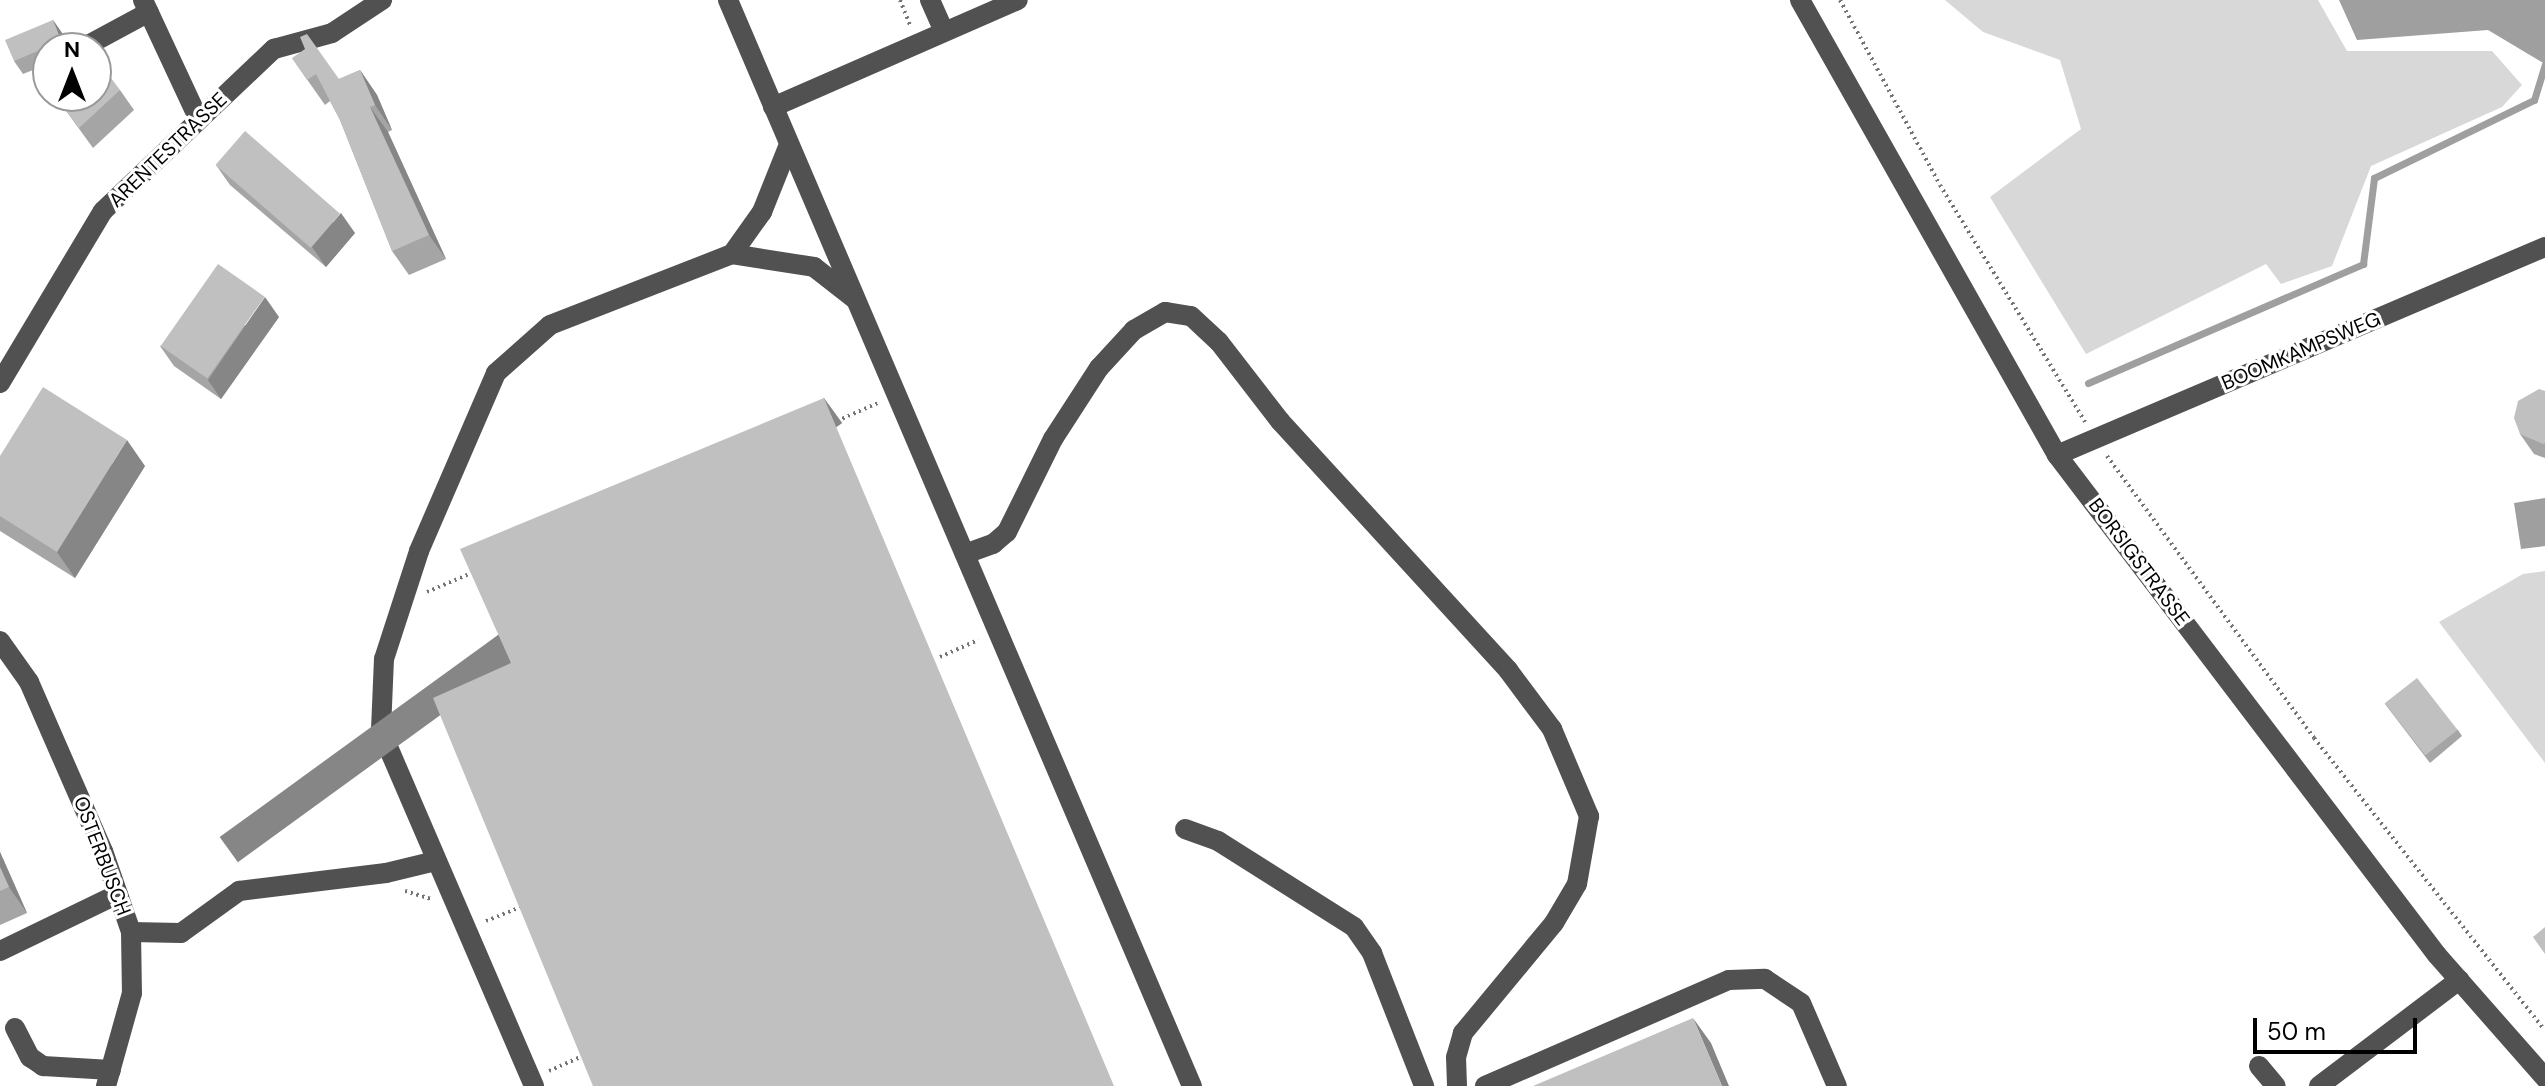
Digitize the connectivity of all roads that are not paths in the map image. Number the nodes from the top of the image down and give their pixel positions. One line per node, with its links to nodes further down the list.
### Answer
1 (728, 0): 9 (street)
2 (930, 0): 7 (street)
3 (1018, 0): 7 (street)
4 (1800, 0): 16 (street, BORSIGSTRASSE)
5 (375, 2): 10 (street, ARENTESTRASSE)
6 (146, 6): 8 (street); 10 (street)
7 (944, 31): 9 (street)
8 (107, 32)
9 (773, 107): 11 (street)
10 (199, 120): 15 (street, ARENTESTRASSE)
11 (788, 147): 13 (street); 14 (street)
12 (2545, 247): 16 (street, BOOMKAMPSWEG)
13 (732, 254): 14 (street); 20 (street)
14 (857, 300): 17 (street)
15 (0, 383)
16 (2057, 455): 24 (street, BORSIGSTRASSE)
17 (965, 554): 30 (street); 32 (street)
18 (0, 641): 21 (street, OSTERBUSCH)
19 (1185, 829): 31 (street)
20 (436, 861): 22 (street); 29 (street)
21 (118, 894): 22 (street, OSTERBUSCH); 23 (street)
22 (131, 932): 27 (street, OSTERBUSCH)
23 (0, 951)
24 (2459, 980): 28 (street, BORSIGSTRASSE); 36 (street)
25 (15, 1028): 27 (street)
26 (2259, 1066): 35 (street)
27 (108, 1078)
28 (2545, 1078)
29 (532, 1083)
30 (1192, 1086)
31 (1424, 1086)
32 (1457, 1086)
33 (1485, 1086): 34 (street)
34 (1837, 1086)
35 (2276, 1086)
36 (2319, 1086)

